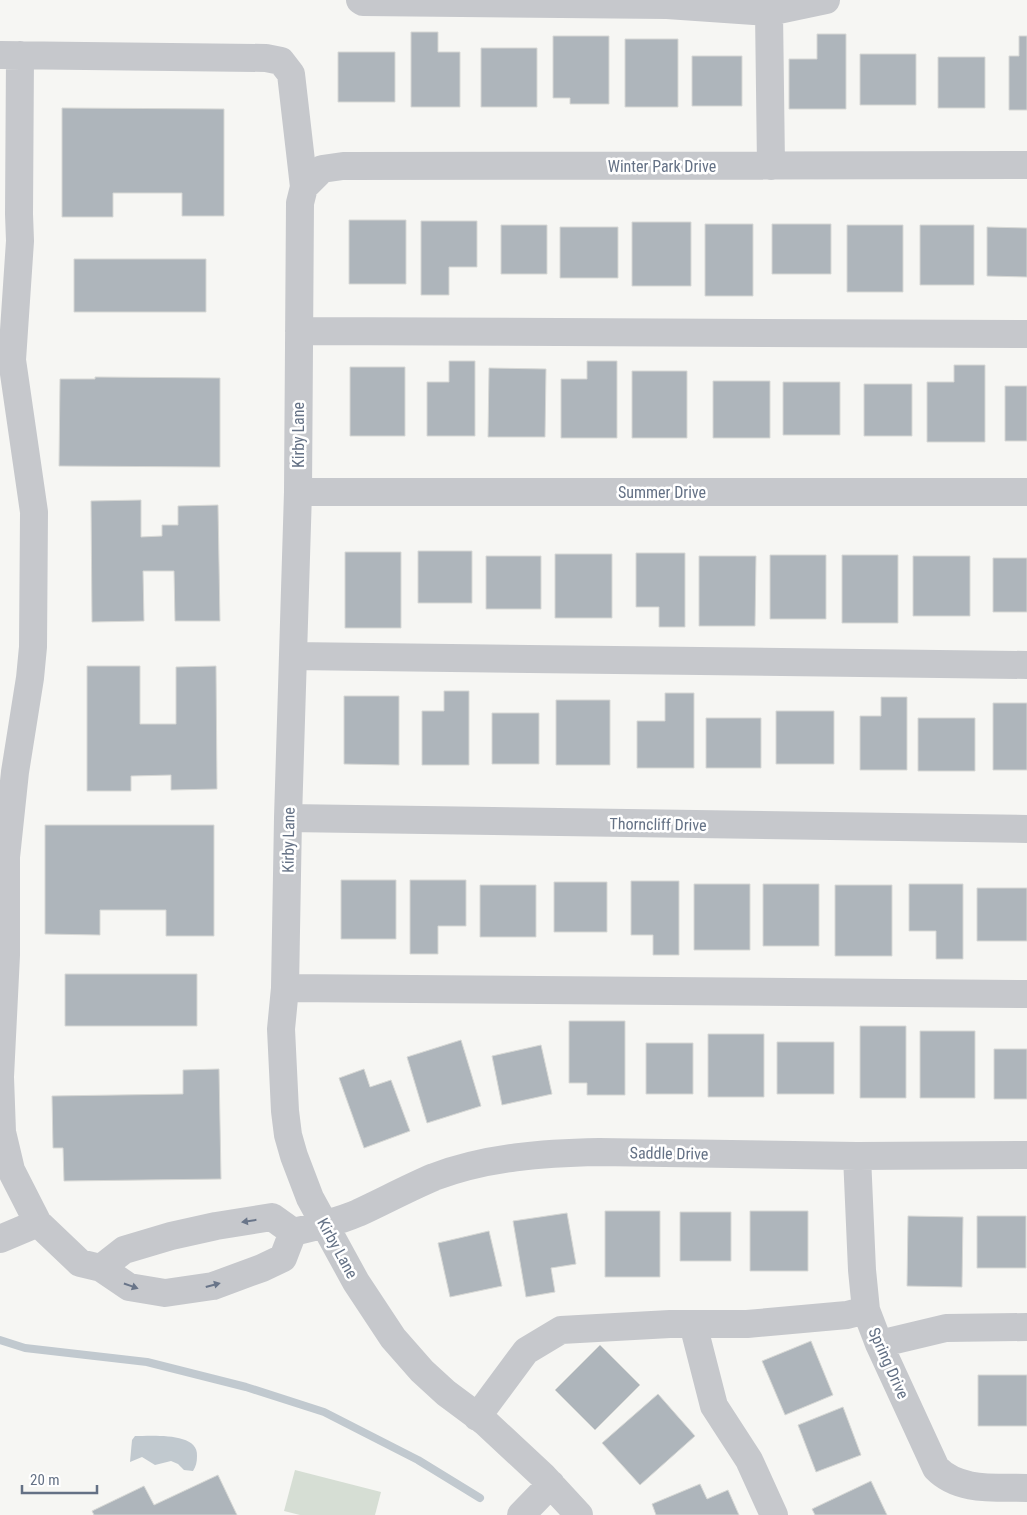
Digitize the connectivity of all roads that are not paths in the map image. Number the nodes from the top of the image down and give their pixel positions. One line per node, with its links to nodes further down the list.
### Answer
1 (360, 0): 3 (street)
2 (826, 0): 4 (street)
3 (666, 3): 4 (street)
4 (769, 12): 7 (street)
5 (10, 55): 8 (street, Kirby Lane); 21 (street)
6 (1027, 165): 7 (street, Winter Park Drive)
7 (771, 166): 8 (street, Winter Park Drive)
8 (304, 187): 9 (street, Kirby Lane)
9 (299, 331): 10 (street); 11 (street, Kirby Lane)
10 (1027, 334)
11 (298, 492): 12 (street, Summer Drive); 13 (street, Kirby Lane)
12 (1027, 492)
13 (293, 656): 14 (street); 15 (street, Kirby Lane)
14 (1027, 665)
15 (288, 818): 16 (street, Thorncliff Drive); 17 (street, Kirby Lane)
16 (1027, 829)
17 (285, 988): 18 (street); 22 (street, Kirby Lane)
18 (1027, 994)
19 (1027, 1155): 20 (street, Saddle Drive)
20 (857, 1156): 22 (street, Saddle Drive); 26 (street, Spring Drive)
21 (38, 1223): 24 (street); 25 (street)
22 (324, 1225): 23 (street, Saddle Drive); 30 (street, Kirby Lane)
23 (293, 1232): 25 (street, one-way to 25); 25 (street, one-way to 23)
24 (0, 1239)
25 (101, 1268)
26 (866, 1310): 27 (street); 29 (street, Spring Drive)
27 (693, 1324): 30 (street); 35 (street)
28 (1027, 1327): 29 (street)
29 (879, 1344): 32 (street, Spring Drive)
30 (477, 1417): 31 (street, Kirby Lane)
31 (551, 1484): 33 (street); 34 (street, Kirby Lane)
32 (1027, 1488)
33 (521, 1515)
34 (579, 1515)
35 (774, 1515)

